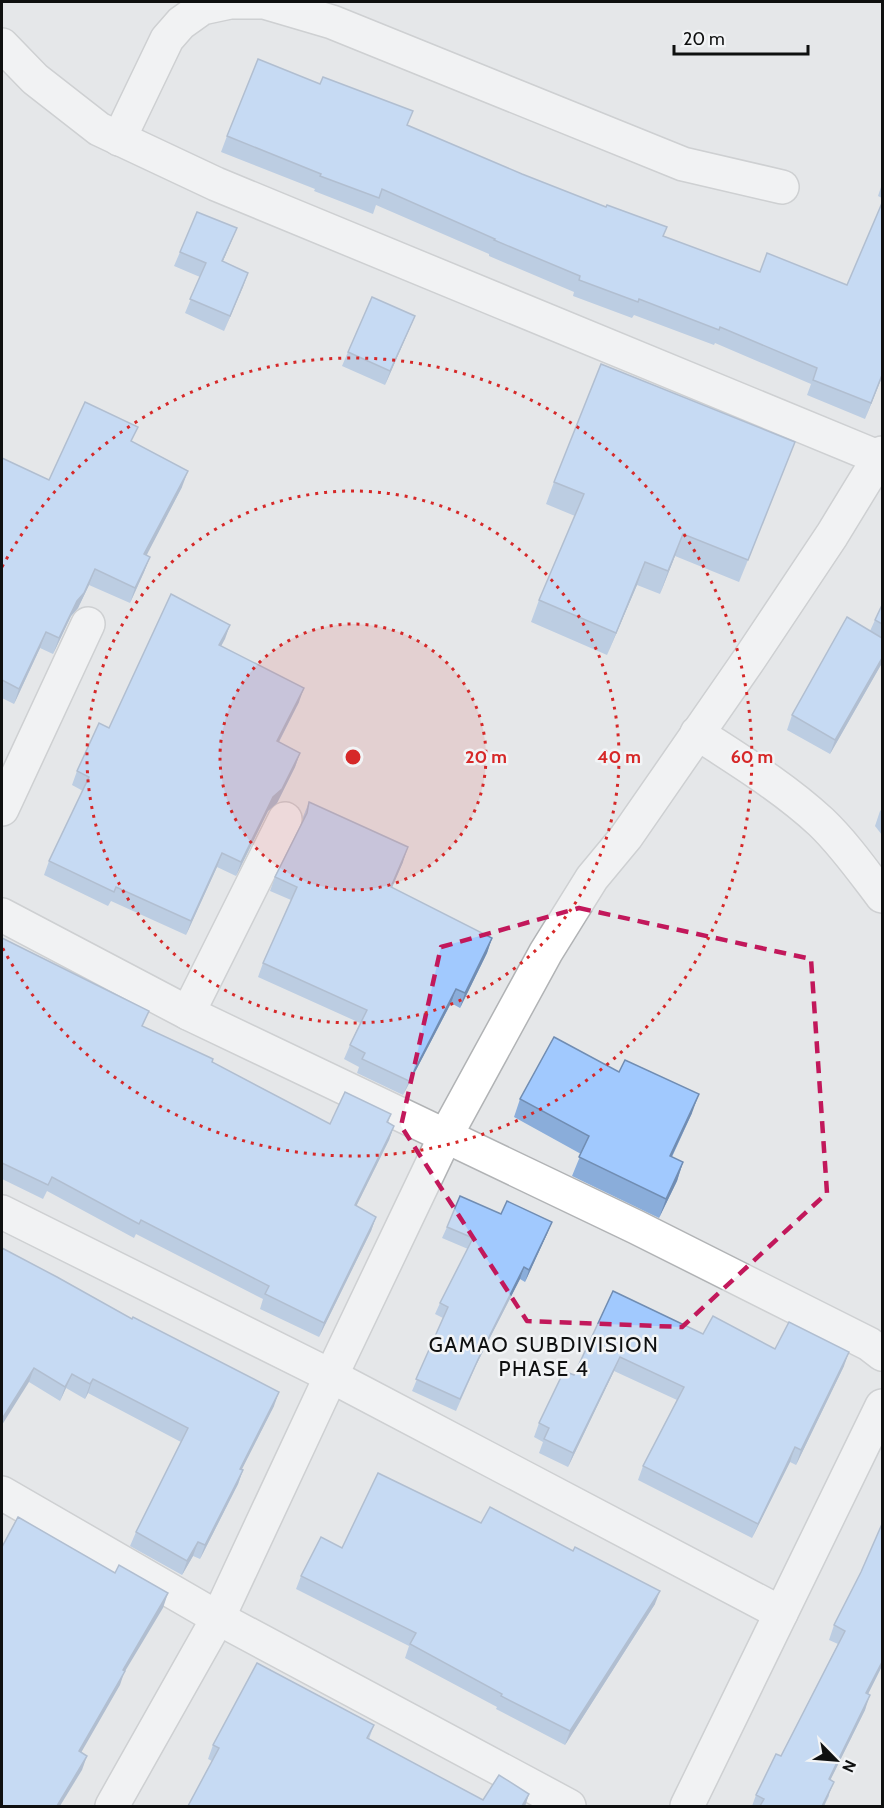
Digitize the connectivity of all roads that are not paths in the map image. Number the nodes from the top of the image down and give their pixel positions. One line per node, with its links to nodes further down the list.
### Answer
1 (2, 45): 2 (street)
2 (119, 139): 3 (street); 4 (street)
3 (782, 187)
4 (881, 455): 6 (street)
5 (88, 624): 7 (street)
6 (697, 733): 9 (street); 12 (street)
7 (2, 809)
8 (285, 819): 11 (street)
9 (882, 896)
10 (2, 915): 11 (street)
11 (188, 1013): 12 (street)
12 (446, 1136): 14 (street); 15 (street)
13 (2, 1212): 15 (street)
14 (882, 1354)
15 (330, 1376): 18 (street); 19 (street)
16 (882, 1406): 18 (street)
17 (2, 1493): 19 (street)
18 (781, 1613): 22 (street)
19 (218, 1617): 20 (street); 21 (street)
20 (112, 1806)
21 (569, 1806)
22 (687, 1806)

